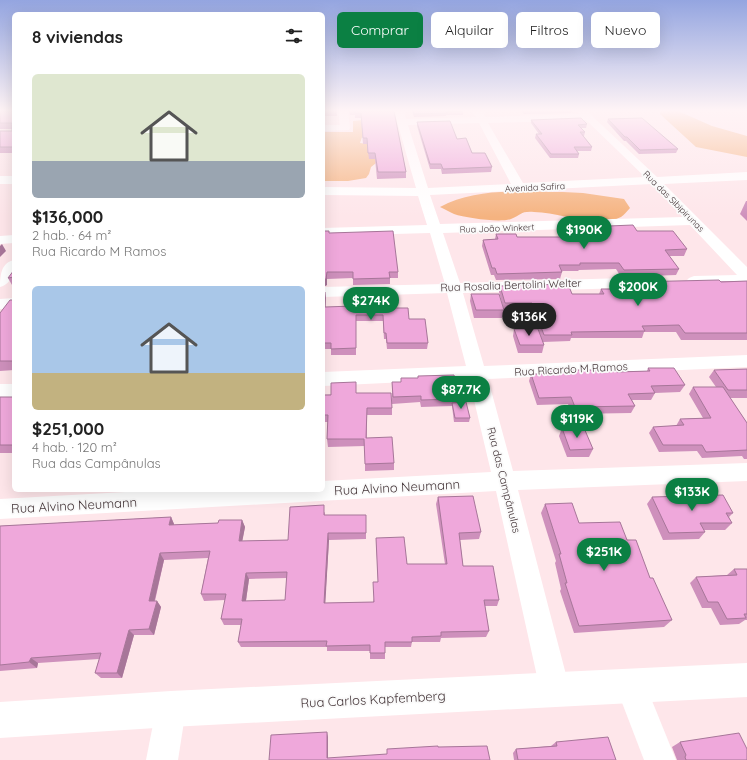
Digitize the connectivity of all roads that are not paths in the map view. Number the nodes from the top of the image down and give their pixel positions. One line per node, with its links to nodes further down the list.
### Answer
1 (410, 146): 13 (street, Rua das Campânulas)
2 (497, 146): 10 (street)
3 (619, 146): 6 (street, Rua das Sibipirunas)
4 (747, 168): 6 (street, Avenida Safira)
5 (747, 176): 6 (street, Avenida Safira)
6 (651, 177): 10 (street, Avenida Safira); 15 (street, Rua das Sibipirunas)
7 (0, 180): 8 (street)
8 (12, 180)
9 (325, 183): 13 (street, Avenida Safira)
10 (517, 184): 13 (street, Avenida Safira)
11 (0, 188): 12 (street)
12 (12, 188)
13 (423, 188): 14 (street, Avenida Safira); 16 (street, Rua das Campânulas)
14 (325, 191)
15 (695, 221): 16 (street, Rua João Winkert); 21 (street, Rua das Sibipirunas)
16 (436, 230): 17 (street, Rua João Winkert); 24 (street, Rua das Campânulas)
17 (325, 232)
18 (12, 239): 19 (street)
19 (0, 240)
20 (12, 267): 23 (street)
21 (747, 276)
22 (747, 279): 24 (street, Rua Rosalia Bertolini Welter)
23 (0, 282)
24 (453, 287): 25 (street, Rua Rosalia Bertolini Welter); 29 (street, Rua das Campânulas)
25 (325, 292)
26 (12, 303): 27 (street)
27 (0, 304)
28 (747, 361): 29 (street, Rua Ricardo M Ramos)
29 (477, 373): 30 (street, Rua Ricardo M Ramos); 34 (street, Rua das Campânulas)
30 (325, 379)
31 (0, 391): 32 (street)
32 (12, 391)
33 (747, 472): 34 (street, Rua Alvino Neumann)
34 (505, 481): 35 (street, Rua Alvino Neumann); 40 (street, Rua das Campânulas)
35 (325, 491)
36 (307, 492): 37 (street, Rua Alvino Neumann)
37 (0, 509)
38 (747, 680): 39 (street, Rua Carlos Kapfemberg)
39 (631, 687): 40 (street, Rua Carlos Kapfemberg); 44 (street)
40 (555, 690): 41 (street, Rua Carlos Kapfemberg)
41 (172, 709): 42 (street, Rua Carlos Kapfemberg); 43 (street)
42 (0, 720)
43 (162, 760)
44 (660, 760)

